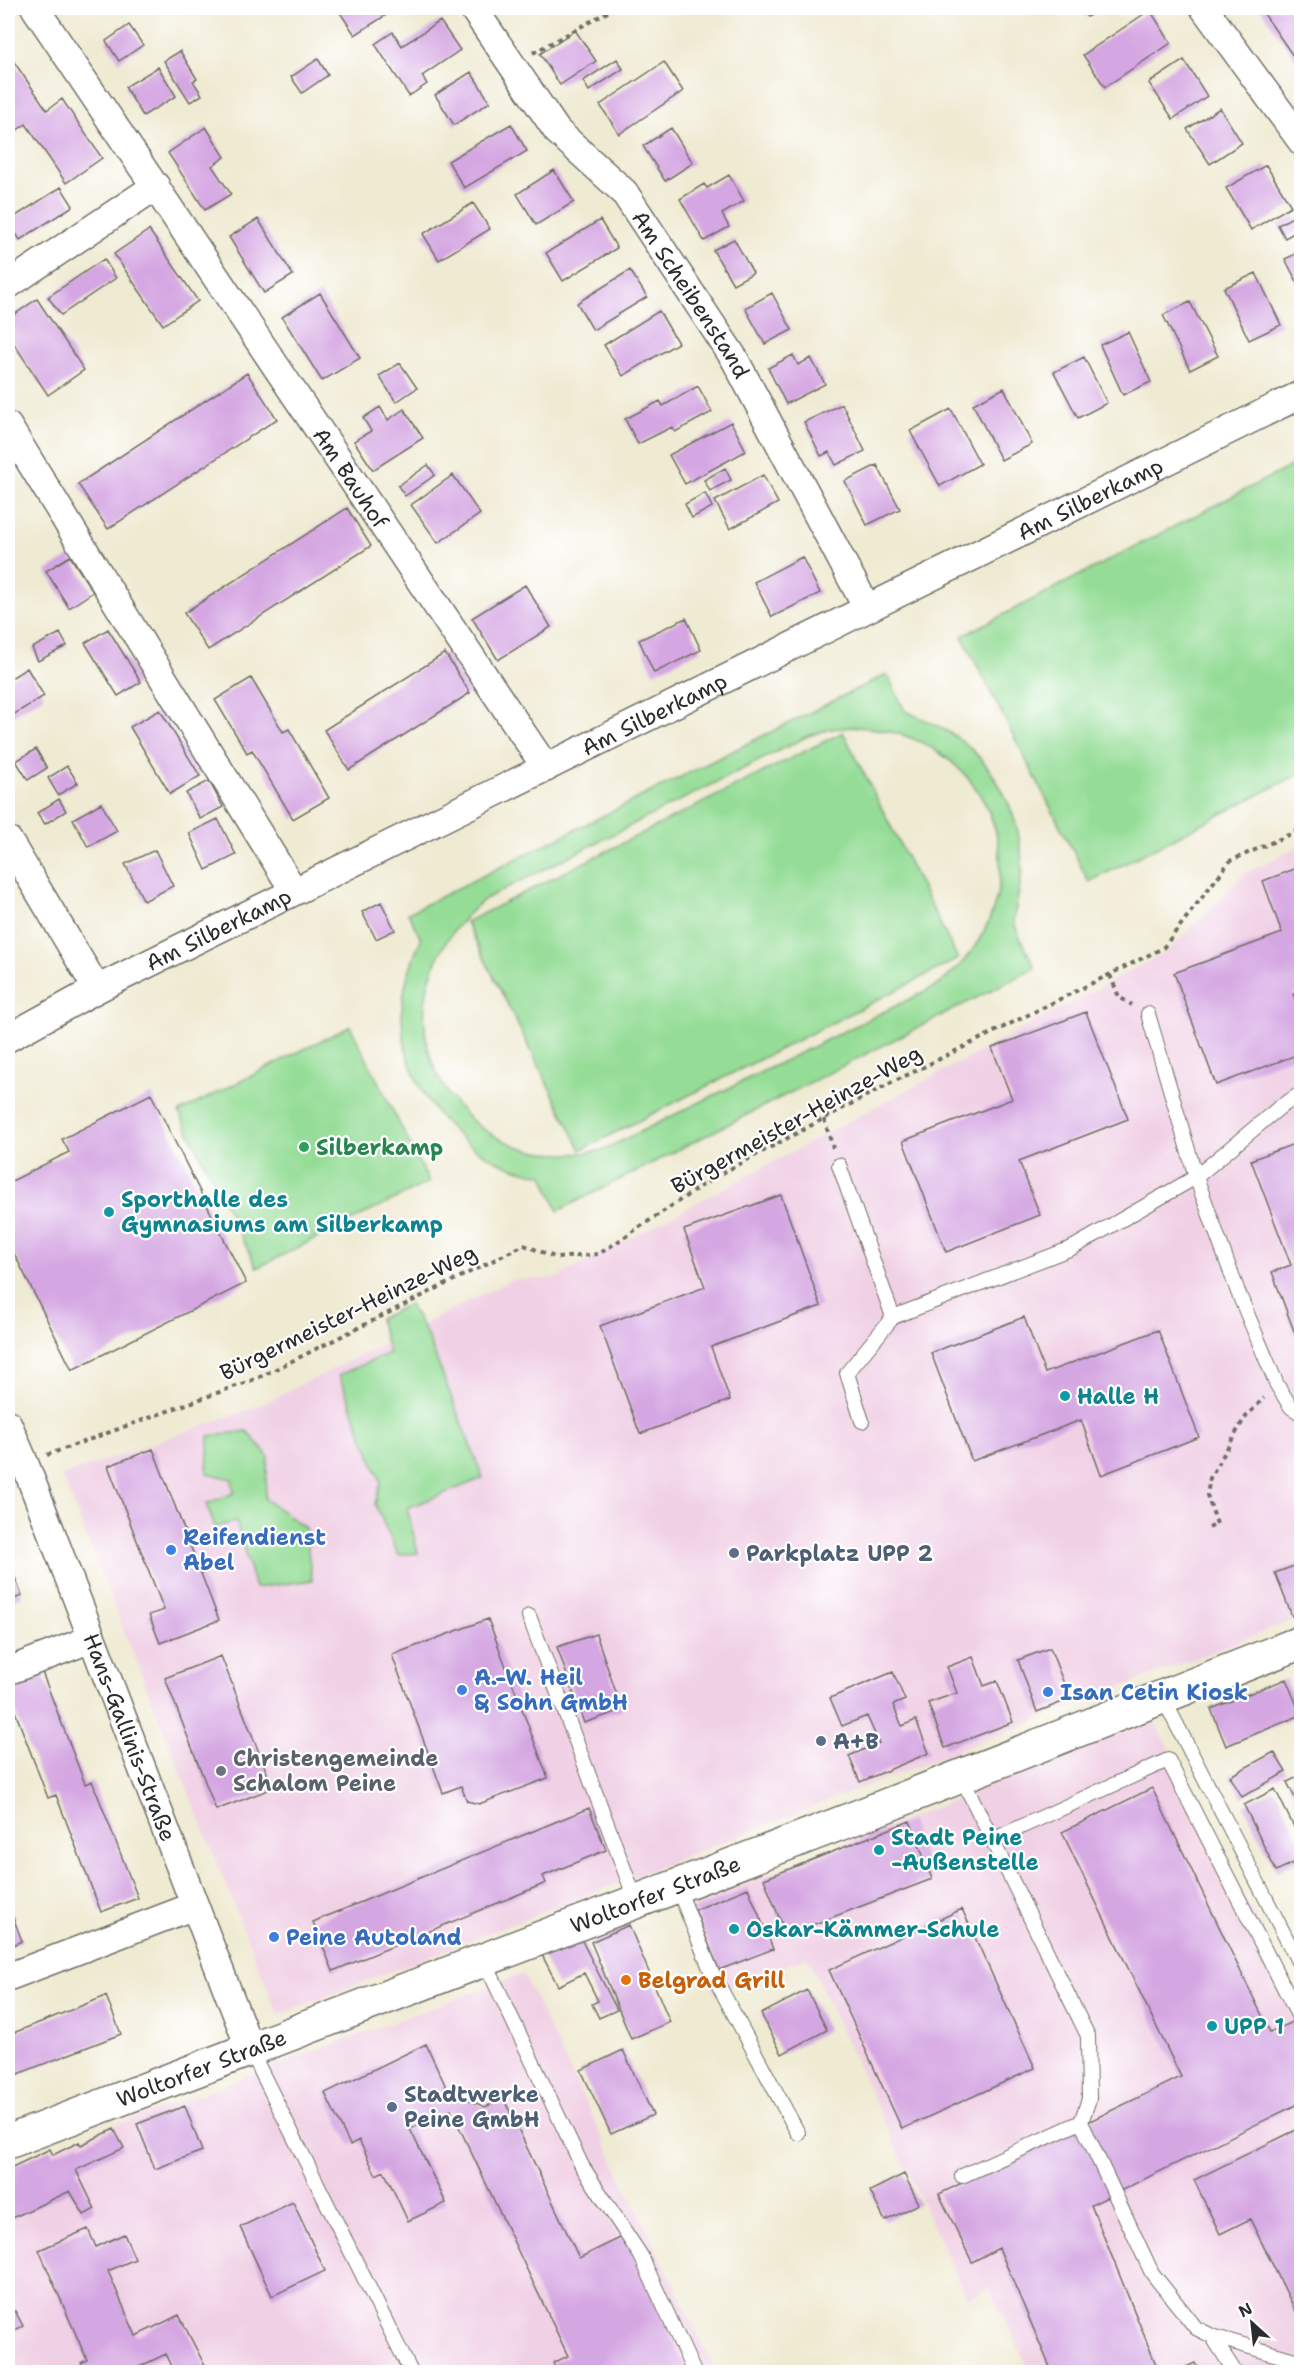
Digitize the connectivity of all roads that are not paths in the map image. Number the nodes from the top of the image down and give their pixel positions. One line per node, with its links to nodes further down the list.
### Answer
1 (35, 8): 5 (street, Am Bauhof)
2 (473, 8): 9 (street, Am Scheibenstand)
3 (1204, 8): 4 (street)
4 (1302, 142)
5 (156, 186): 6 (street); 10 (street, Am Bauhof)
6 (8, 285)
7 (1302, 394): 9 (street, Am Silberkamp)
8 (8, 426): 12 (street)
9 (867, 608): 10 (street, Am Silberkamp)
10 (546, 768): 12 (street, Am Silberkamp)
11 (8, 840): 13 (street)
12 (294, 891): 13 (street, Am Silberkamp)
13 (97, 989): 15 (street, Am Silberkamp)
14 (1148, 1014): 18 (lane)
15 (8, 1038)
16 (1302, 1093): 18 (lane)
17 (839, 1165): 19 (lane)
18 (1196, 1177): 19 (lane); 20 (lane)
19 (893, 1317): 21 (lane)
20 (1302, 1414)
21 (862, 1421)
22 (8, 1424): 24 (street, Hans-Gallinis-Straße)
23 (529, 1616): 31 (lane)
24 (91, 1639): 26 (street); 32 (street, Hans-Gallinis-Straße)
25 (1298, 1651): 27 (street, Woltorfer Straße)
26 (8, 1671)
27 (1163, 1698): 28 (street, Woltorfer Straße); 34 (lane)
28 (961, 1776): 29 (lane); 30 (street, Woltorfer Straße)
29 (992, 1840): 36 (lane); 38 (lane)
30 (677, 1886): 31 (street, Woltorfer Straße); 39 (lane)
31 (636, 1901): 33 (street, Woltorfer Straße)
32 (194, 1906): 35 (street); 37 (street, Hans-Gallinis-Straße)
33 (484, 1960): 37 (street, Woltorfer Straße); 45 (lane)
34 (1302, 1969)
35 (8, 1977)
36 (1302, 2023)
37 (250, 2049): 40 (street, Woltorfer Straße); 44 (lane)
38 (1082, 2122): 41 (lane); 42 (lane)
39 (798, 2133)
40 (8, 2142)
41 (962, 2176)
42 (1212, 2336): 43 (lane); 46 (lane)
43 (1302, 2362)
44 (411, 2373)
45 (694, 2373)
46 (1235, 2373)

